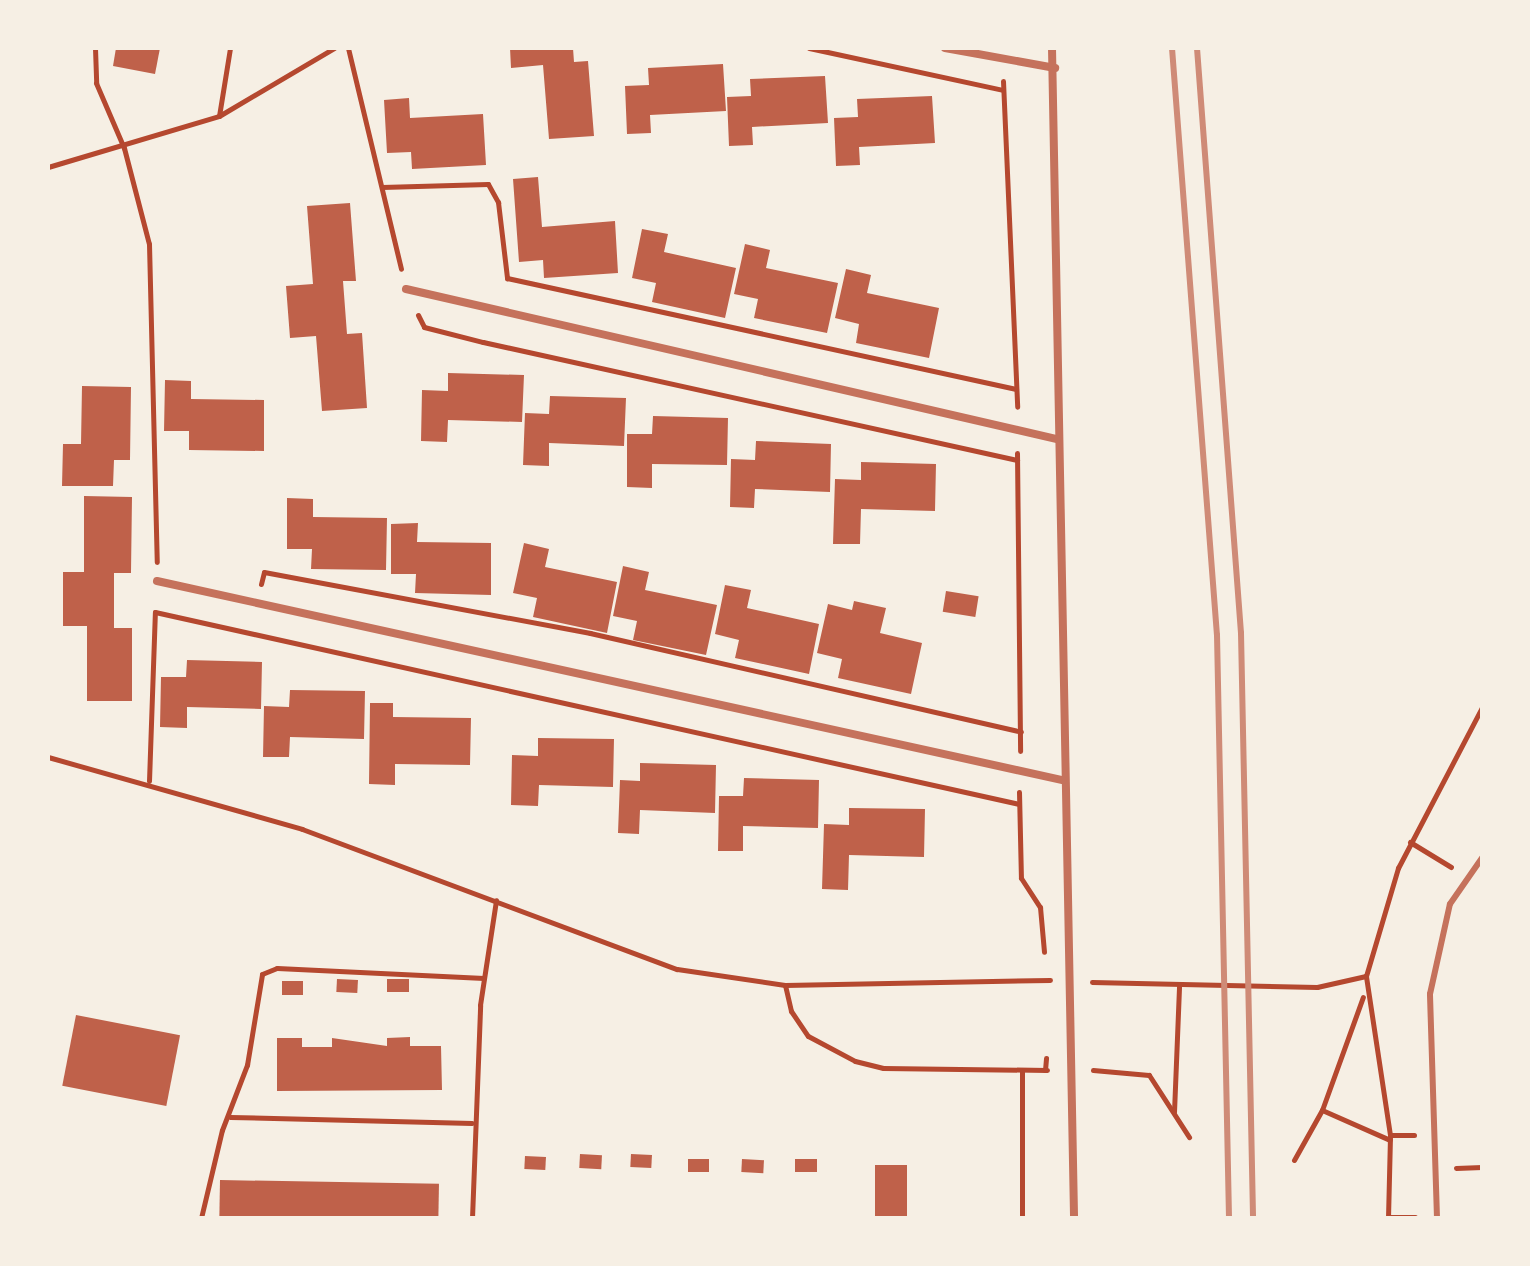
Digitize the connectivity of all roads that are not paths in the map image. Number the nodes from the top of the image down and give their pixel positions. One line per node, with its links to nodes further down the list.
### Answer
1 (945, 48): 3 (street)
2 (1052, 48): 3 (street)
3 (1055, 68): 5 (street)
4 (406, 289): 5 (street)
5 (1057, 439): 7 (street)
6 (157, 581): 7 (street)
7 (1062, 780): 9 (street)
8 (1482, 858): 10 (lane)
9 (1074, 1218)
10 (1437, 1218)

